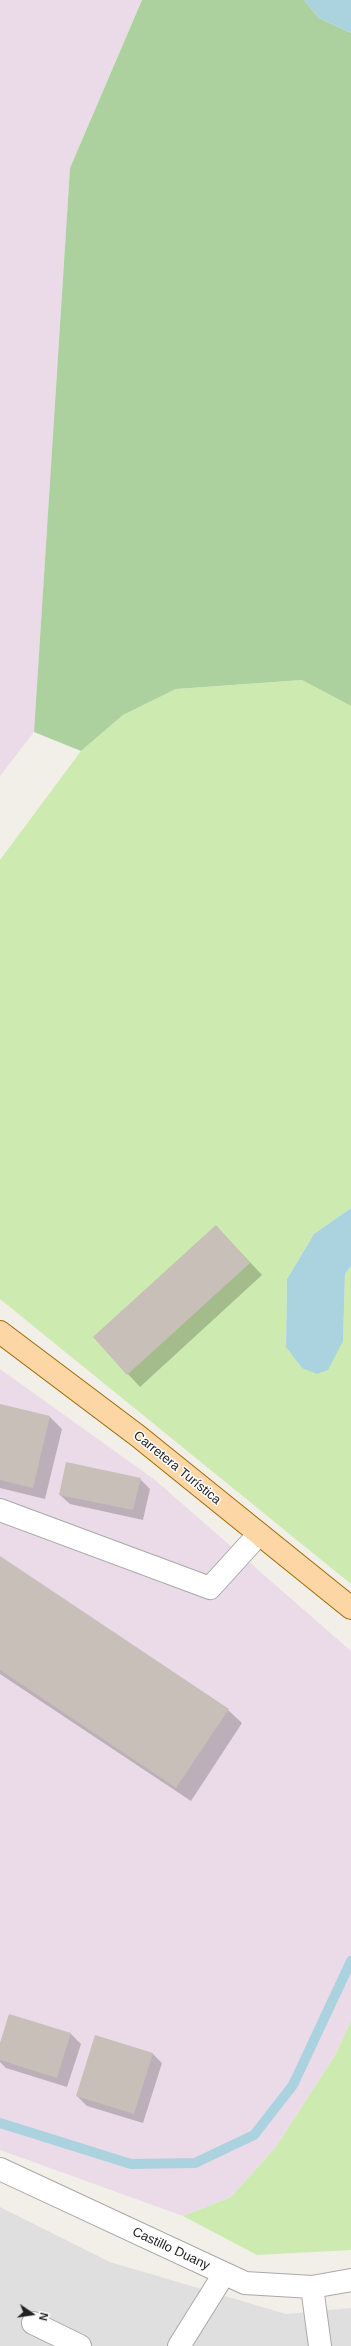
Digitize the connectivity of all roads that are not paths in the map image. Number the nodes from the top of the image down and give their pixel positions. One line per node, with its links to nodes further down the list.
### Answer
1 (0, 1332): 3 (main road, Carretera Turística)
2 (0, 1510): 3 (street)
3 (259, 1534): 4 (main road, Carretera Turística)
4 (351, 1608)
5 (0, 2169): 6 (street, Castillo Duany)
6 (224, 2274): 8 (street, Castillo Duany); 11 (street)
7 (351, 2280): 8 (street, Castillo Duany)
8 (312, 2287): 12 (street)
9 (33, 2323): 10 (street)
10 (80, 2346)
11 (179, 2346)
12 (320, 2346)

